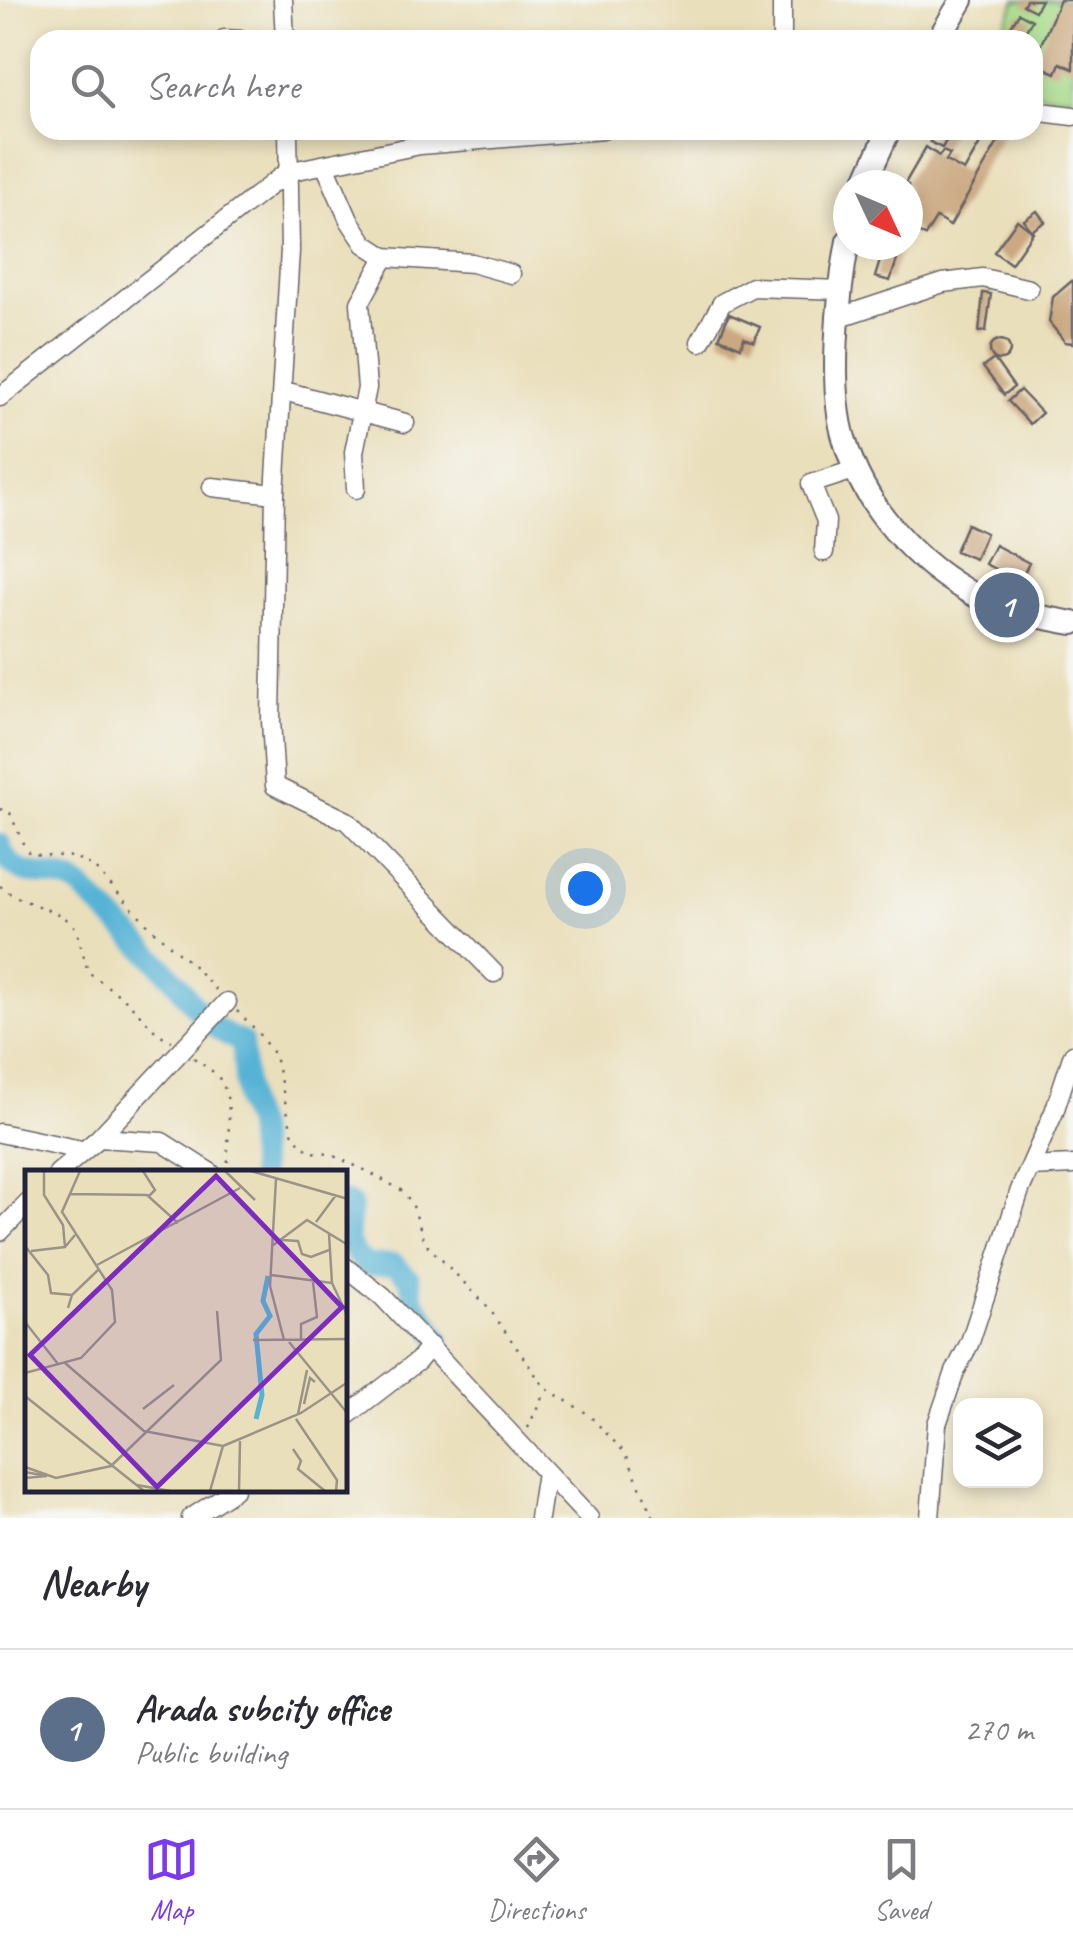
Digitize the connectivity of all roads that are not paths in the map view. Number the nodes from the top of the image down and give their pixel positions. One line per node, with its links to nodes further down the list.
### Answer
1 (283, 0): 4 (street)
2 (782, 0): 5 (street)
3 (962, 0): 6 (main road)
4 (284, 30)
5 (782, 30)
6 (944, 30)
7 (1043, 112): 8 (street)
8 (1073, 116)
9 (288, 140): 14 (street)
10 (481, 140): 12 (street)
11 (884, 140): 13 (main road)
12 (325, 165): 14 (street); 15 (street)
13 (871, 170)
14 (287, 172): 22 (street); 23 (street)
15 (385, 257): 17 (street); 24 (street)
16 (846, 260): 18 (main road)
17 (511, 274)
18 (842, 290): 20 (main road); 21 (street)
19 (1029, 290): 20 (street)
20 (840, 317): 26 (main road)
21 (700, 342)
22 (284, 391): 24 (street); 29 (street)
23 (0, 396)
24 (362, 410): 25 (street); 28 (street)
25 (405, 423)
26 (854, 470): 30 (street); 31 (main road)
27 (212, 487): 29 (street)
28 (356, 489)
29 (275, 494): 32 (street)
30 (824, 552)
31 (1073, 623)
32 (494, 973)
33 (228, 1002): 36 (street)
34 (1073, 1054): 39 (street)
35 (0, 1133): 37 (street)
36 (99, 1138): 37 (street); 41 (street)
37 (81, 1150): 40 (street)
38 (1073, 1165): 39 (street)
39 (1030, 1168): 52 (street)
40 (61, 1170)
41 (206, 1170)
42 (25, 1207): 43 (street)
43 (0, 1232)
44 (348, 1270): 45 (street)
45 (430, 1346): 46 (street); 47 (street)
46 (348, 1415)
47 (546, 1472): 50 (street); 51 (street)
48 (227, 1493): 49 (street)
49 (191, 1518)
50 (539, 1518)
51 (590, 1518)
52 (930, 1518)

